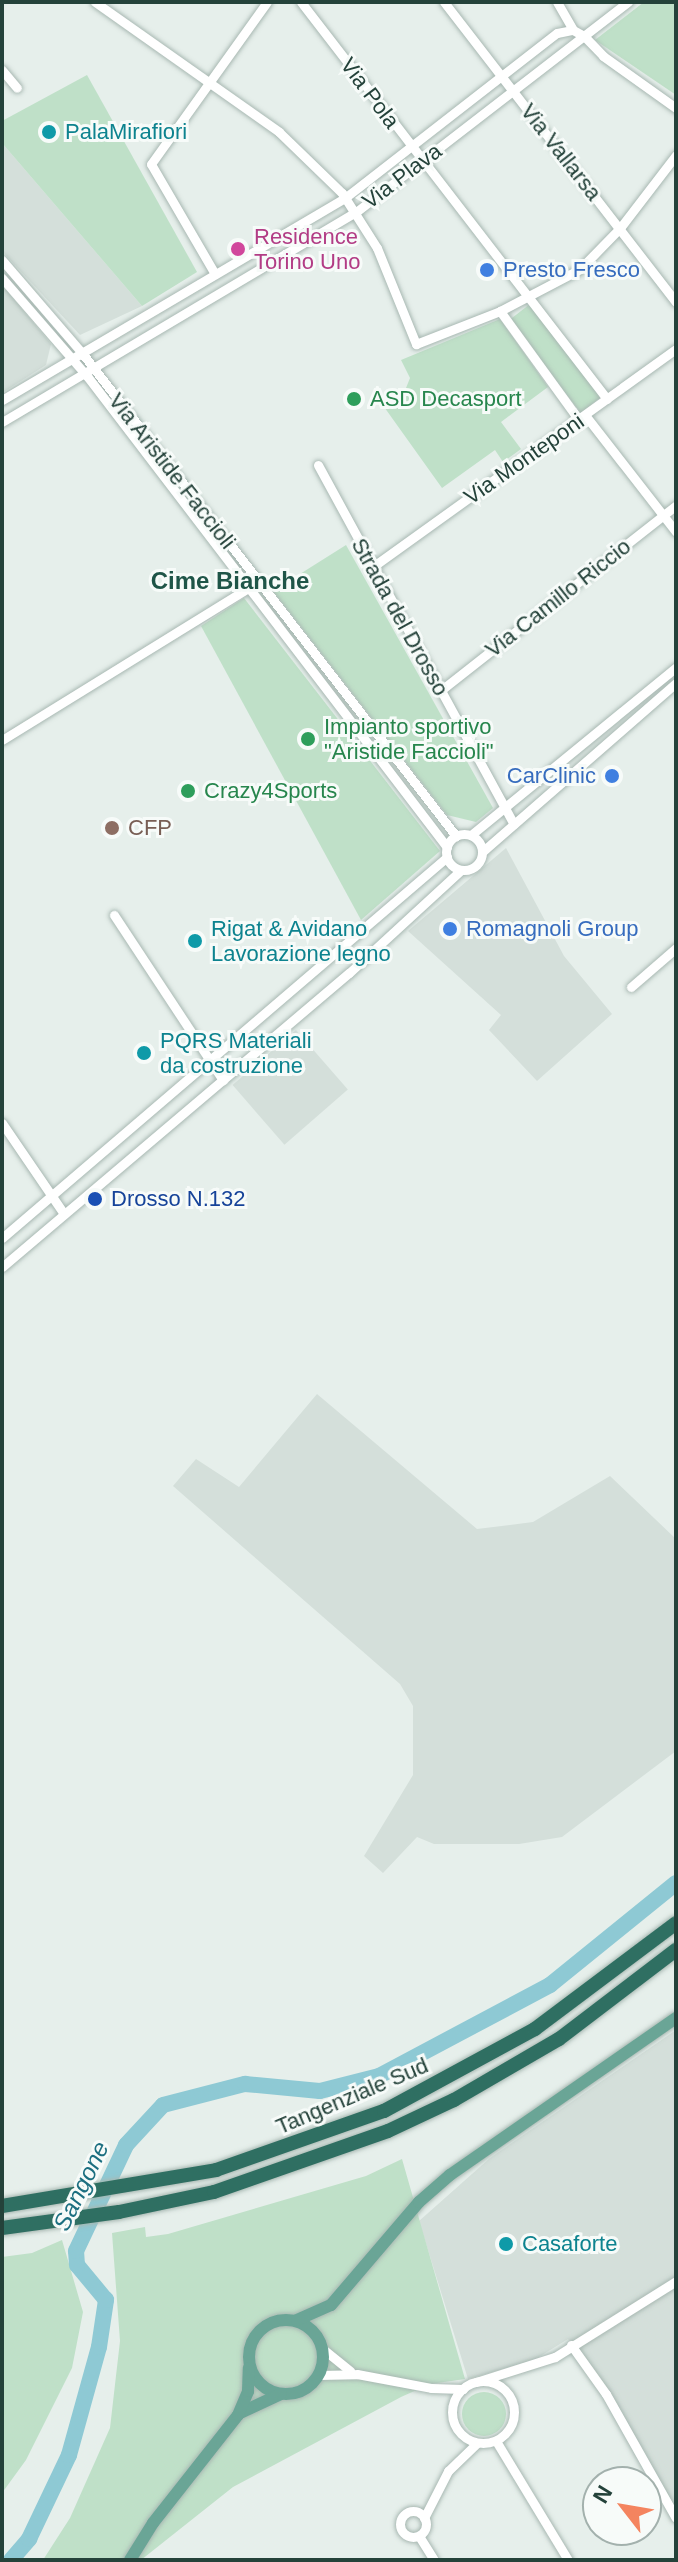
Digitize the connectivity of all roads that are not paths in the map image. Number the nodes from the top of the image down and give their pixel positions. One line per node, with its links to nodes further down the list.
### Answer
1 (95, 2): 11 (street)
2 (267, 2): 11 (street)
3 (301, 2): 15 (street, Via Pola)
4 (444, 2): 10 (street, Via Vallarsa)
5 (557, 2): 7 (street)
6 (628, 2): 8 (street, Via Plava)
7 (573, 30): 8 (street); 10 (street, Via Plava)
8 (584, 36): 13 (street, Via Plava); 14 (street)
9 (2, 70): 12 (street)
10 (502, 75): 13 (street, Via Vallarsa); 15 (street, Via Plava)
11 (207, 80): 18 (street); 22 (street)
12 (17, 88)
13 (513, 91): 17 (street, Via Plava); 20 (street, Via Vallarsa)
14 (676, 108)
15 (410, 145): 17 (street, Via Pola); 18 (street, Via Plava)
16 (676, 155): 20 (street)
17 (423, 161): 19 (street, Via Plava); 25 (street, Via Pola)
18 (346, 197): 19 (street); 22 (street, Via Plava)
19 (356, 212): 26 (street, Via Plava); 28 (street)
20 (620, 228): 25 (street); 27 (street, Via Vallarsa)
21 (2, 260): 30 (street, Via Aristide Faccioli)
22 (215, 274): 24 (street, Via Plava)
23 (2, 278): 31 (street, Via Aristide Faccioli)
24 (195, 286): 26 (street); 30 (street, Via Plava)
25 (528, 297): 28 (street); 33 (street, Via Pola)
26 (205, 302): 32 (street, Via Plava)
27 (676, 302)
28 (500, 311): 35 (street)
29 (676, 349): 33 (street, Via Monteponi)
30 (82, 353): 31 (street, Via Plava); 32 (street, Via Aristide Faccioli)
31 (72, 359): 32 (street, Via Aristide Faccioli); 34 (street, Via Plava)
32 (89, 371): 36 (street, Via Plava); 42 (street, Via Aristide Faccioli); 43 (street, Via Aristide Faccioli)
33 (607, 399): 35 (street, Via Monteponi)
34 (2, 400)
35 (582, 418): 39 (street); 41 (street, Via Monteponi)
36 (2, 422)
37 (318, 465): 41 (street, Strada del Drosso)
38 (676, 505): 39 (street, Via Camillo Riccio)
39 (663, 515): 40 (street); 46 (street, Via Camillo Riccio)
40 (676, 532)
41 (371, 568): 46 (street, Strada del Drosso)
42 (258, 582): 43 (street); 51 (street, Via Aristide Faccioli)
43 (248, 588): 47 (street); 52 (street, Via Aristide Faccioli)
44 (676, 667): 48 (street)
45 (676, 683): 49 (street)
46 (440, 691): 48 (street, Strada del Drosso)
47 (2, 740)
48 (507, 810): 49 (street, Strada del Drosso); 50 (street)
49 (514, 824): 53 (street)
50 (471, 835): 51 (street); 53 (street)
51 (456, 836): 52 (street)
52 (447, 852): 54 (street); 58 (street)
53 (482, 852): 54 (street)
54 (461, 870): 59 (street)
55 (114, 915): 60 (street)
56 (676, 948): 57 (street)
57 (631, 987)
58 (275, 1006): 59 (street); 60 (street)
59 (289, 1023): 61 (street)
60 (209, 1062): 61 (street); 63 (street)
61 (223, 1080): 64 (street)
62 (2, 1123): 63 (street)
63 (50, 1197): 64 (street); 65 (street)
64 (64, 1214): 66 (street)
65 (2, 1238)
66 (2, 1267)
67 (676, 1923): 70 (highway, Tangenziale Sud)
68 (676, 1950): 71 (highway, Tangenziale Sud)
69 (676, 2018): 73 (main road)
70 (2, 2206)
71 (2, 2228)
72 (676, 2281): 75 (street)
73 (331, 2305): 74 (main road); 76 (main road)
74 (297, 2320): 76 (main road); 77 (main road)
75 (571, 2345): 80 (street); 87 (street)
76 (322, 2346): 78 (street); 79 (main road)
77 (249, 2365): 82 (main road); 83 (main road)
78 (357, 2374): 79 (street); 81 (street)
79 (318, 2375): 82 (main road)
80 (476, 2382): 81 (street); 84 (street)
81 (463, 2389): 85 (street)
82 (281, 2394): 83 (main road)
83 (238, 2415): 89 (main road)
84 (496, 2441): 85 (street); 91 (street)
85 (477, 2443): 86 (street)
86 (424, 2518): 88 (street); 88 (street)
87 (676, 2518)
88 (419, 2536): 90 (street)
89 (130, 2560)
90 (434, 2560)
91 (568, 2560)

